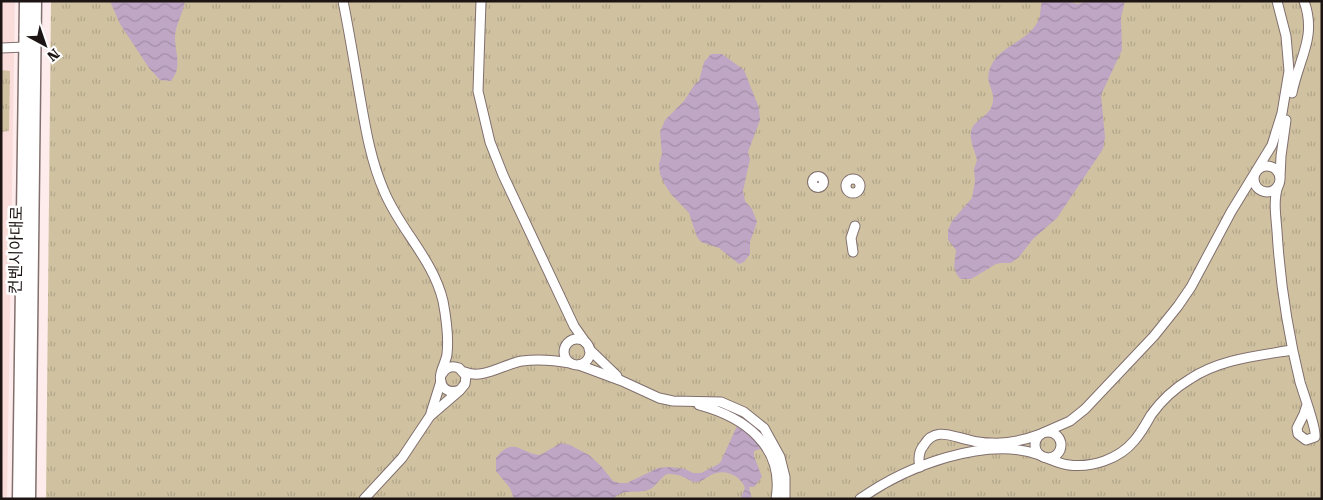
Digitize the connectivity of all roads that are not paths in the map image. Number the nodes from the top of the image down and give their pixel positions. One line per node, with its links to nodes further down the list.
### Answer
1 (26, 1): 7 (main road, 컨벤시아대로)
2 (35, 1): 44 (main road, 컨벤시아대로)
3 (344, 1): 22 (street)
4 (481, 1): 17 (street)
5 (1277, 1): 9 (street)
6 (1304, 1): 10 (street)
7 (25, 46): 8 (street); 43 (main road, 컨벤시아대로)
8 (1, 48)
9 (1256, 172): 10 (street); 11 (street); 12 (street)
10 (1279, 181): 13 (street); 14 (street)
11 (1257, 187): 12 (street); 13 (street)
12 (1244, 191): 36 (street)
13 (1268, 192): 14 (street)
14 (1275, 198): 20 (street)
15 (855, 226): 16 (street)
16 (853, 252)
17 (574, 326): 18 (street); 19 (street)
18 (570, 341): 19 (street); 21 (street)
19 (587, 346): 24 (street); 29 (street)
20 (1292, 350): 32 (street); 41 (street)
21 (564, 352): 23 (street); 24 (street)
22 (447, 356): 25 (street); 28 (street)
23 (554, 360): 24 (street); 27 (street)
24 (574, 364): 29 (street)
25 (456, 366): 26 (street); 28 (street)
26 (464, 372): 27 (street); 30 (street)
27 (486, 372): 30 (street)
28 (441, 378): 30 (street); 34 (street)
29 (622, 381): 31 (street)
30 (462, 389): 34 (street)
31 (687, 402): 33 (street); 35 (street)
32 (1306, 405)
33 (744, 412): 35 (street); 38 (street)
34 (430, 416): 45 (street)
35 (736, 419): 38 (street)
36 (1064, 424): 37 (street); 39 (street)
37 (1043, 433): 39 (street); 40 (street); 42 (street)
38 (765, 437): 46 (street); 47 (street)
39 (1060, 444): 40 (street); 41 (street)
40 (1042, 456): 41 (street); 42 (street)
41 (1070, 466)
42 (920, 467): 48 (street)
43 (19, 499)
44 (29, 499)
45 (364, 499)
46 (776, 499)
47 (785, 499)
48 (860, 499)

